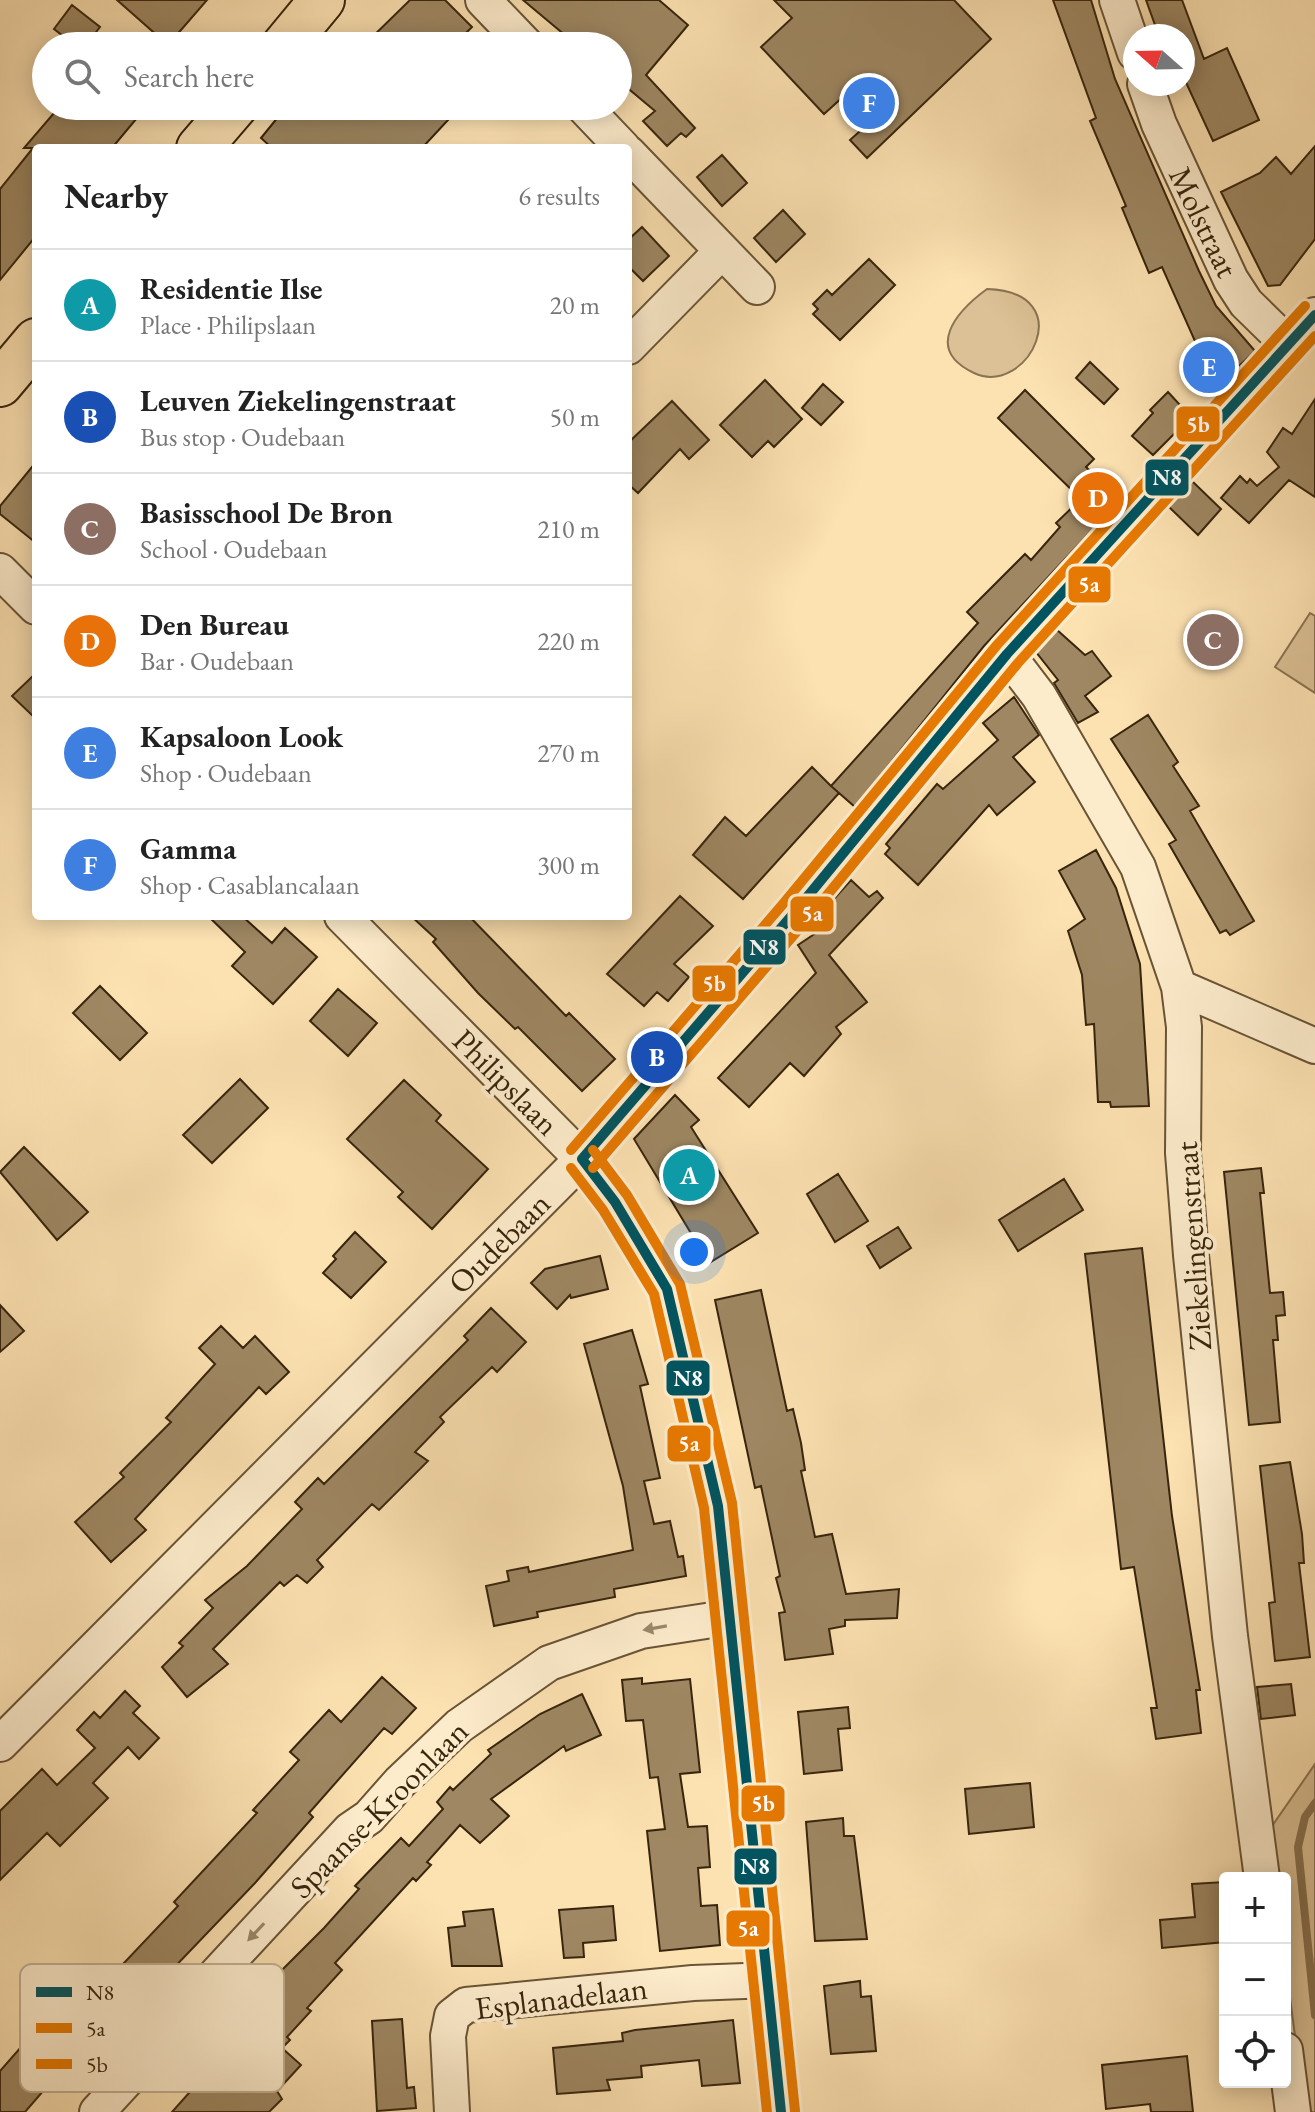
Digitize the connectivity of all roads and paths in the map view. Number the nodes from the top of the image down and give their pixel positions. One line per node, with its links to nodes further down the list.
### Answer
1 (322, 0): 5 (main road)
2 (483, 0): 6 (street)
3 (1117, 0): 4 (street)
4 (1125, 24)
5 (296, 32)
6 (514, 32)
7 (1149, 96): 17 (street, Molstraat)
8 (223, 120): 10 (main road)
9 (596, 120): 11 (street)
10 (202, 144)
11 (619, 144)
12 (632, 157): 13 (street)
13 (722, 251): 14 (street); 16 (street)
14 (757, 287)
15 (1315, 315): 17 (street, Oudebaan)
16 (632, 343)
17 (1288, 344): 22 (street, Oudebaan)
18 (32, 346): 19 (main road)
19 (0, 384)
20 (0, 571): 21 (street)
21 (32, 603)
22 (1007, 654): 24 (street, Ziekelingenstraat); 26 (street, Oudebaan)
23 (346, 920): 26 (street, Philipslaan)
24 (1179, 987): 25 (street); 29 (street, Ziekelingenstraat)
25 (1315, 1046)
26 (582, 1159): 27 (street, Philipslaan); 28 (street, Oudebaan)
27 (732, 1617): 30 (street, Spaanse-Kroonlaan, one-way to 30); 31 (street, Philipslaan)
28 (0, 1744)
29 (1261, 1872)
30 (226, 1964)
31 (768, 1980): 35 (street, Esplanadelaan); 36 (street, Philipslaan)
32 (1290, 2088): 37 (street)
33 (115, 2092): 34 (street, Spaanse-Kroonlaan, one-way to 34)
34 (97, 2112)
35 (452, 2112)
36 (781, 2112)
37 (1293, 2112)

